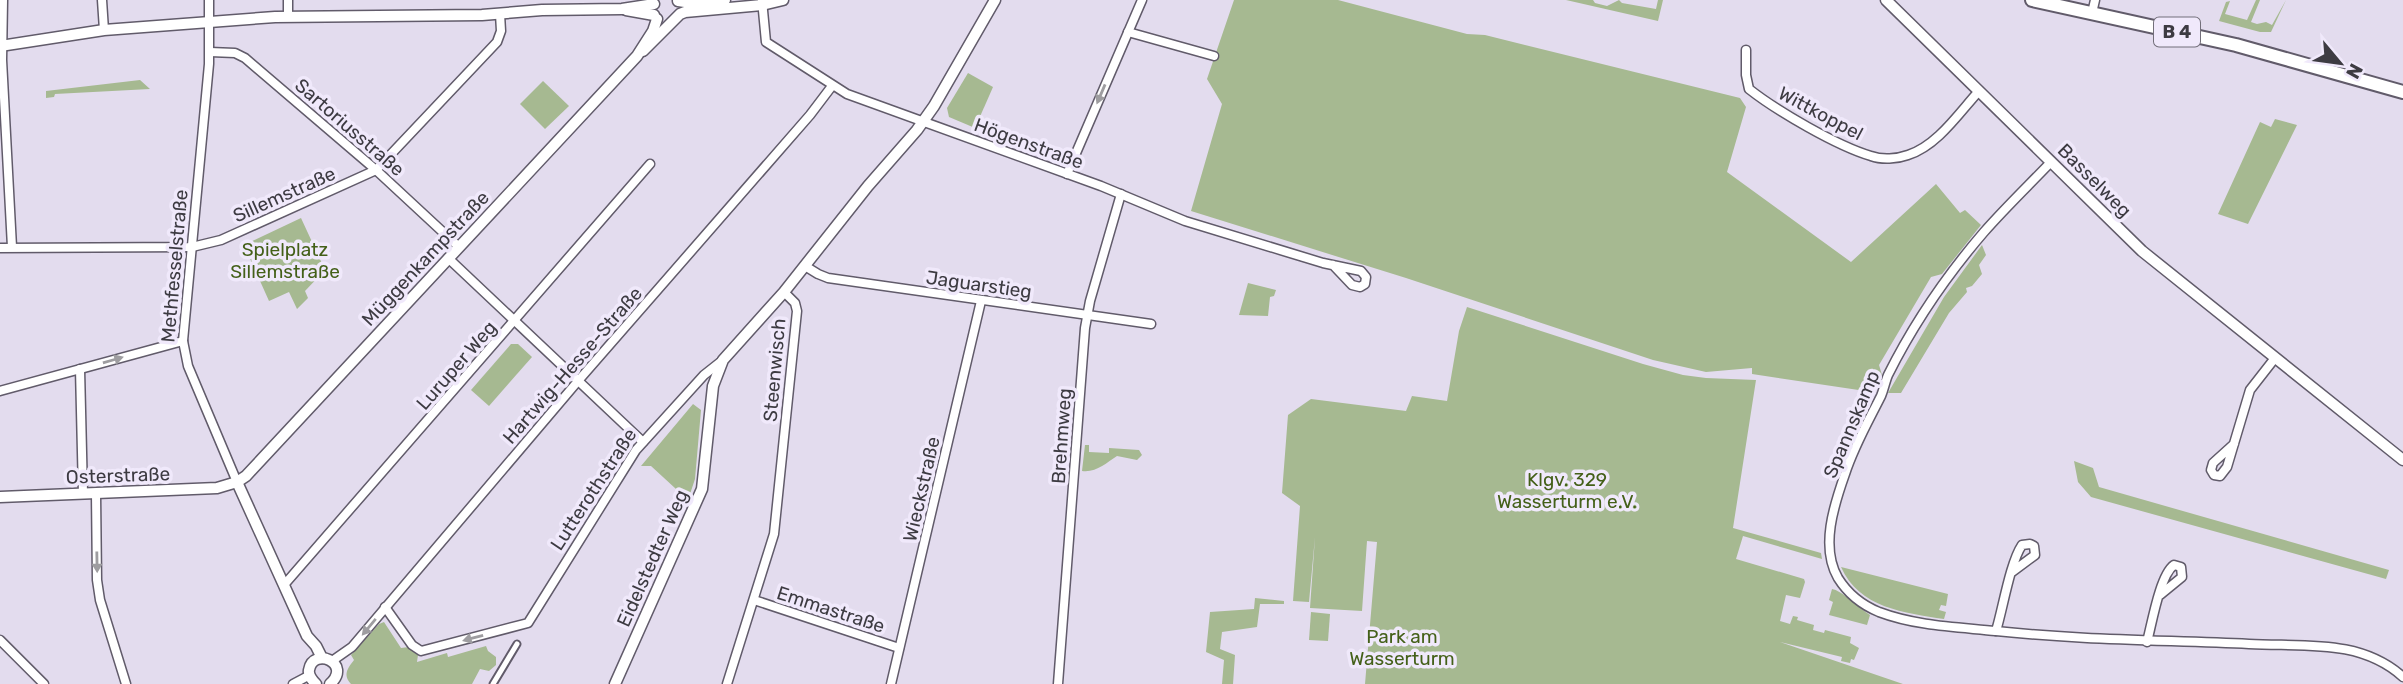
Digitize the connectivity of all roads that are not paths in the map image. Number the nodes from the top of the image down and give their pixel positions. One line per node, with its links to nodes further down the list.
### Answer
1 (3, 0): 23 (street)
2 (102, 0): 21 (street)
3 (209, 0): 20 (street, Methfesselstraße)
4 (288, 0): 18 (street)
5 (725, 0): 12 (street)
6 (783, 0): 13 (street)
7 (995, 0): 31 (street, Steenwisch)
8 (1142, 0): 22 (street)
9 (1886, 0): 17 (street, Basselweg)
10 (1895, 0): 17 (street, Basselweg)
11 (2032, 0): 14 (main road, B 4)
12 (678, 1): 19 (street)
13 (762, 2): 19 (street); 28 (street, Högenstraße)
14 (2094, 7): 30 (main road, B 4)
15 (655, 9): 16 (street); 19 (street); 26 (street, Müggenkampstraße)
16 (500, 14): 18 (street); 34 (street, Sillemstraße)
17 (1901, 15): 29 (street, Basselweg)
18 (288, 16): 20 (street)
19 (676, 18): 26 (street, Müggenkampstraße)
20 (210, 23): 21 (street); 25 (street, Methfesselstraße)
21 (104, 30): 23 (street)
22 (1128, 33): 27 (street); 35 (street, one-way to 35)
23 (1, 46): 37 (street)
24 (1746, 50): 29 (street, Wittkoppel)
25 (210, 52): 34 (street, Sartoriusstraße); 38 (street, Methfesselstraße)
26 (637, 55): 39 (street, Müggenkampstraße)
27 (1214, 56)
28 (832, 86): 31 (street, Högenstraße); 53 (street, Hartwig-Hesse-Straße)
29 (1979, 91): 32 (street, Basselweg)
30 (2403, 92)
31 (923, 122): 35 (street, Högenstraße); 43 (street, Steenwisch)
32 (2052, 162): 50 (street, Basselweg); 67 (street, Spannskamp)
33 (650, 164): 47 (street, Luruper Weg)
34 (376, 170): 38 (street, Sillemstraße); 39 (street, Sartoriusstraße)
35 (1067, 173): 36 (street, Högenstraße)
36 (1121, 194): 42 (street, Högenstraße); 46 (street, Brehmweg)
37 (12, 247): 38 (street, Sillemstraße); 40 (street, Sillemstraße)
38 (192, 247): 49 (street, Methfesselstraße)
39 (459, 247): 41 (street, Müggenkampstraße)
40 (0, 248)
41 (448, 258): 47 (street); 58 (street, Müggenkampstraße)
42 (1333, 265)
43 (805, 266): 44 (street, Steenwisch); 45 (street, Jaguarstieg)
44 (784, 292): 51 (street, Lutterothstraße); 65 (street, Steenwisch)
45 (981, 300): 46 (street, Jaguarstieg); 71 (street, Wieckstraße)
46 (1086, 316): 48 (street, Jaguarstieg); 83 (street, Brehmweg)
47 (515, 321): 53 (street); 63 (street, Luruper Weg)
48 (1151, 324)
49 (183, 341): 52 (street, one-way to 49); 58 (street, Methfesselstraße)
50 (2275, 358): 56 (street); 57 (street, Basselweg)
51 (723, 360): 55 (street, Lutterothstraße); 80 (street, Eidelstedter Weg)
52 (80, 369): 54 (street); 59 (street)
53 (578, 381): 55 (street); 66 (street, Hartwig-Hesse-Straße)
54 (0, 391)
55 (643, 442): 66 (street, Lutterothstraße, one-way to 66)
56 (2234, 444)
57 (2402, 455)
58 (237, 482): 60 (street, Osterstraße); 63 (street, Methfesselstraße)
59 (83, 494): 60 (street, Osterstraße); 61 (street, Osterstraße)
60 (96, 494): 77 (street, one-way to 77)
61 (0, 497)
62 (2012, 572): 67 (street)
63 (284, 585): 72 (street, Methfesselstraße)
64 (2160, 595): 69 (street)
65 (754, 600): 71 (street, Emmastraße); 81 (street, Steenwisch)
66 (385, 607): 72 (street, Hartwig-Hesse-Straße, one-way to 72)
67 (1996, 631): 69 (street, Spannskamp)
68 (0, 640): 76 (street)
69 (2147, 642): 73 (street, Spannskamp)
70 (517, 644): 79 (street)
71 (900, 648): 82 (street, Wieckstraße)
72 (323, 660): 74 (street); 75 (street, Methfesselstraße)
73 (2403, 677)
74 (313, 681): 78 (street)
75 (333, 683)
76 (44, 684)
77 (126, 684)
78 (293, 684)
79 (493, 684)
80 (615, 684)
81 (727, 684)
82 (891, 684)
83 (1058, 684)

